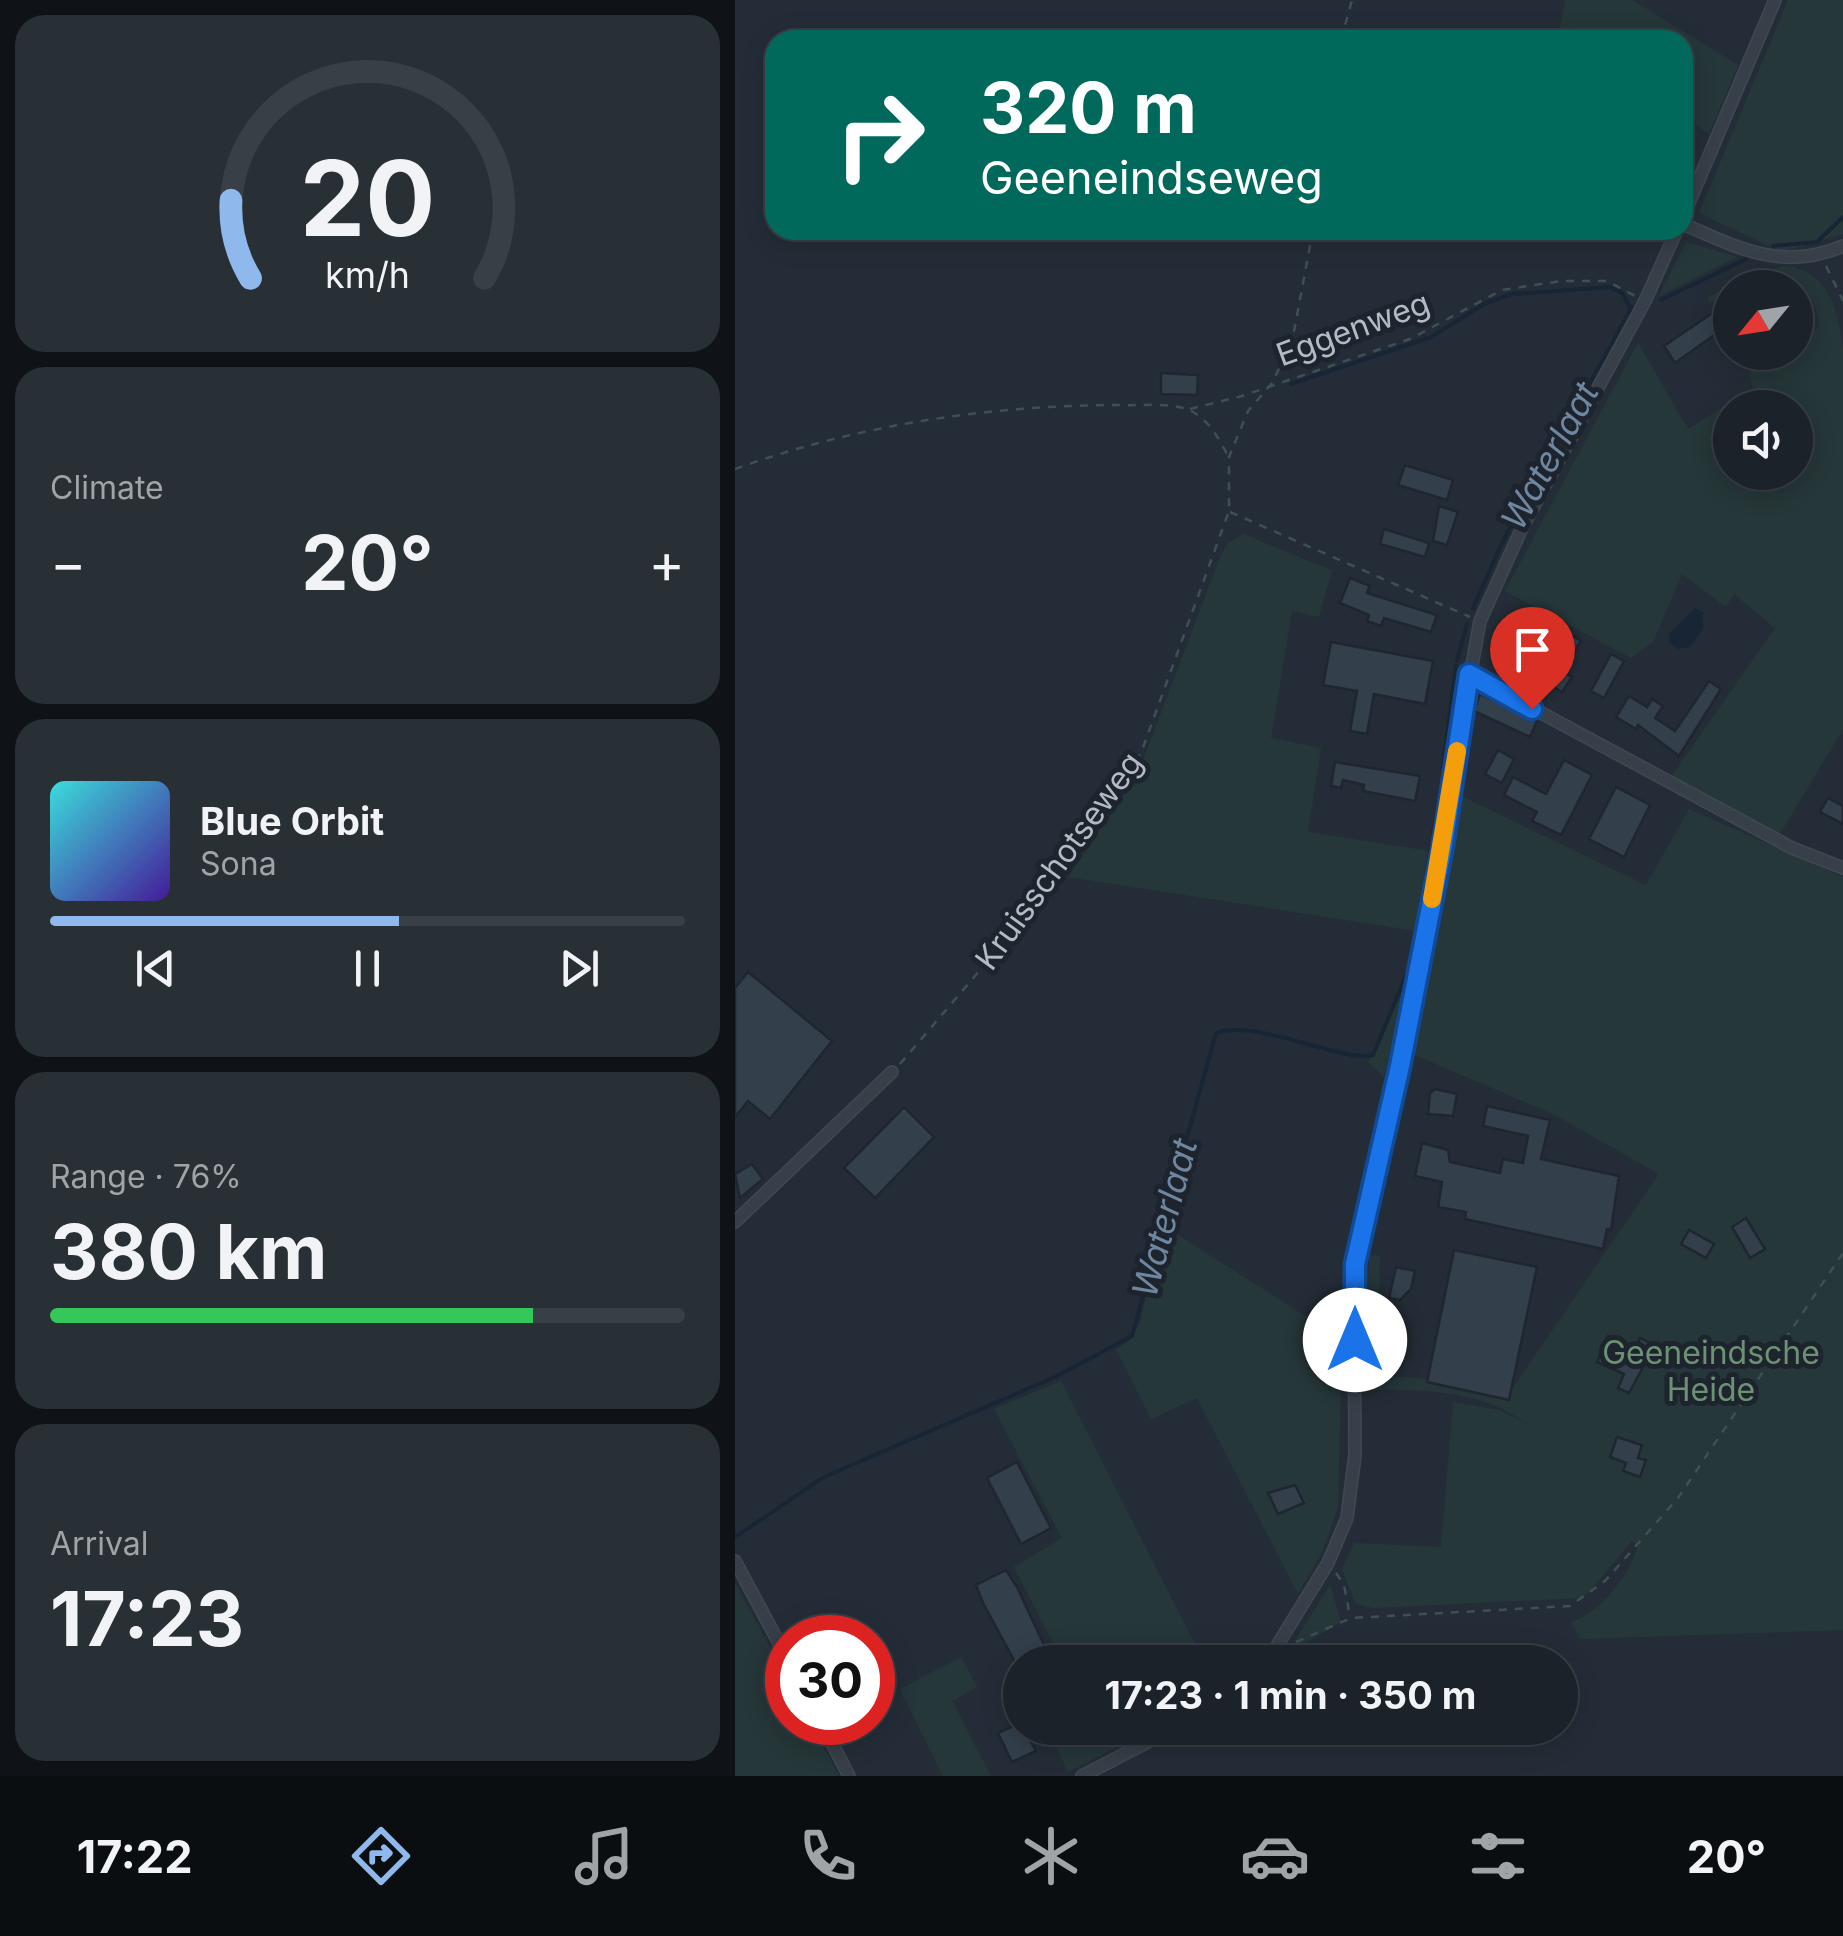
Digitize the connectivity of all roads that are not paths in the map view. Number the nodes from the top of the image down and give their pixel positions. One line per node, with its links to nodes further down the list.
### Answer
1 (1775, 0): 2 (street)
2 (1693, 197)
3 (1693, 226): 5 (street)
4 (1673, 240): 6 (street)
5 (1843, 246)
6 (1469, 674): 7 (street); 12 (street)
7 (1843, 868)
8 (893, 1072): 9 (street)
9 (735, 1222)
10 (735, 1561): 11 (street)
11 (765, 1617)
12 (1280, 1645)
13 (833, 1745): 15 (street)
14 (1142, 1745): 16 (street)
15 (849, 1776)
16 (1082, 1776)

